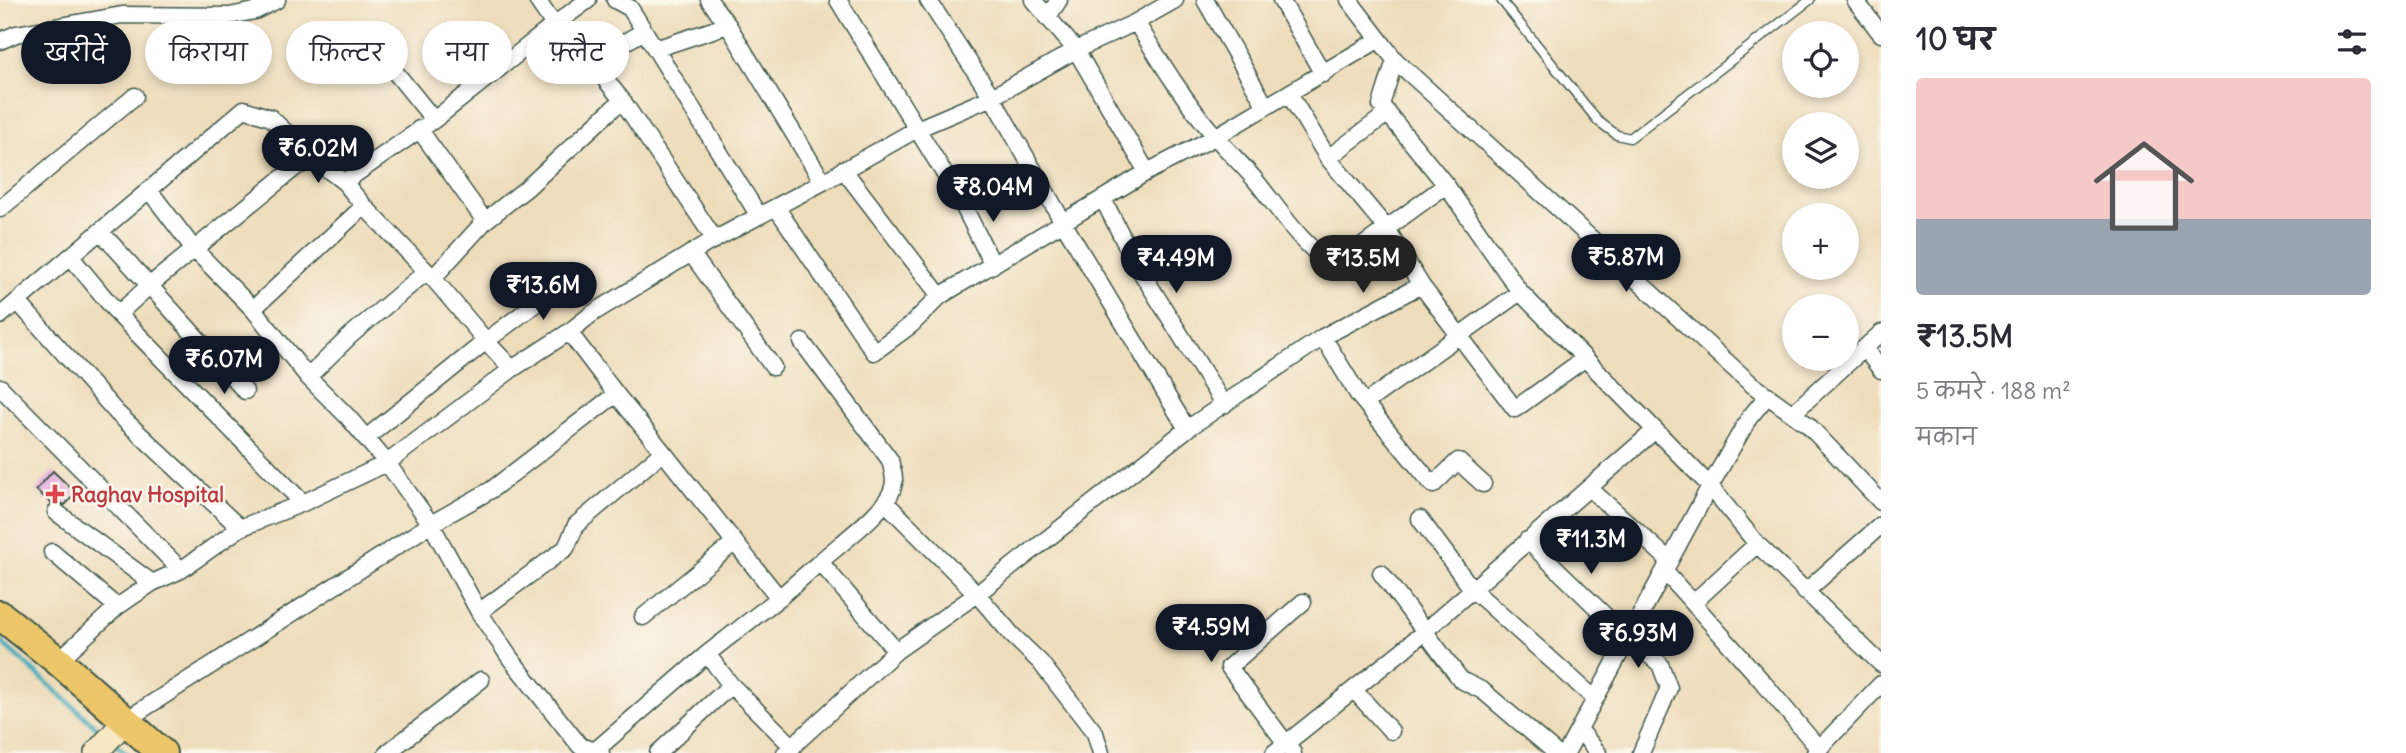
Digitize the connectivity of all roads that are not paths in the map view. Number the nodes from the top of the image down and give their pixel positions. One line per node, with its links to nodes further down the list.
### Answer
1 (278, 0): 26 (street)
2 (537, 0): 18 (street)
3 (588, 0): 19 (street)
4 (615, 0): 22 (street)
5 (709, 0): 21 (street)
6 (838, 0): 43 (street)
7 (928, 0): 38 (street)
8 (1033, 0): 17 (street)
9 (1059, 0): 17 (street)
10 (1175, 0): 20 (street)
11 (1205, 0): 40 (street)
12 (1281, 0): 32 (street)
13 (1349, 0): 25 (street)
14 (1501, 0): 15 (lane)
15 (1810, 0)
16 (1855, 0): 23 (street)
17 (1047, 18): 29 (street)
18 (551, 21)
19 (559, 21)
20 (1136, 22): 29 (street); 44 (street)
21 (728, 25): 28 (street); 50 (street)
22 (644, 31): 24 (street); 28 (street)
23 (1881, 34)
24 (629, 40)
25 (1378, 40): 31 (street); 32 (street)
26 (0, 41)
27 (526, 46): 30 (street)
28 (655, 49): 57 (street)
29 (1076, 50): 38 (street); 48 (street)
30 (512, 57)
31 (1395, 60): 41 (street); 92 (street)
32 (1323, 74): 36 (street)
33 (398, 84): 42 (street)
34 (477, 84): 42 (street)
35 (609, 84): 39 (street)
36 (1289, 94): 40 (street); 45 (street)
37 (135, 96): 56 (street)
38 (992, 97): 43 (street); 59 (street)
39 (622, 100): 58 (street); 62 (street)
40 (1265, 105): 44 (street)
41 (1388, 113): 45 (street); 51 (street)
42 (426, 125): 49 (street); 58 (street)
43 (917, 129): 47 (street); 66 (street)
44 (1215, 137): 48 (street); 60 (street)
45 (1328, 158): 60 (street)
46 (314, 160): 49 (street); 52 (street); 63 (street)
47 (843, 169): 50 (street); 72 (street)
48 (1147, 172): 53 (street)
49 (344, 182): 54 (street)
50 (823, 182): 55 (street)
51 (1446, 185): 60 (street); 71 (street)
52 (149, 190): 61 (street); 63 (street)
53 (1103, 199): 59 (street); 94 (street)
54 (365, 206): 68 (street); 74 (street)
55 (776, 207): 57 (street); 72 (street)
56 (0, 209)
57 (759, 216): 62 (street)
58 (485, 221): 68 (street)
59 (1064, 223): 66 (street); 96 (street)
60 (1387, 229): 69 (street)
61 (100, 231): 65 (street); 70 (street)
62 (715, 240): 64 (street)
63 (194, 249): 70 (street); 74 (street)
64 (691, 254): 77 (street); 85 (street)
65 (71, 257): 73 (street); 75 (street)
66 (993, 265): 72 (street)
67 (575, 274): 81 (street)
68 (429, 275): 81 (street); 88 (street)
69 (1421, 285): 79 (street); 80 (street)
70 (149, 286): 75 (street); 90 (street)
71 (1520, 292): 79 (street); 84 (street)
72 (940, 296)
73 (18, 302): 76 (street); 111 (street)
74 (253, 309): 88 (street)
75 (118, 314): 105 (street)
76 (0, 316)
77 (569, 332): 86 (street); 91 (street)
78 (1881, 333): 83 (street)
79 (1459, 335): 84 (street); 93 (street)
80 (1323, 337): 93 (street); 94 (street)
81 (486, 341): 86 (street); 98 (street)
82 (802, 342): 106 (street)
83 (1865, 349): 87 (street); 95 (street)
84 (1584, 359): 97 (street)
85 (774, 367)
86 (512, 369): 100 (street)
87 (1881, 370)
88 (308, 377): 98 (street)
89 (0, 387): 118 (street)
90 (245, 391)
91 (616, 394): 99 (street); 109 (street)
92 (1768, 395): 95 (street); 102 (street)
93 (1365, 403): 101 (street)
94 (1224, 405): 96 (street)
95 (1793, 413): 104 (street)
96 (1187, 429): 123 (street)
97 (1654, 431): 102 (street); 103 (street)
98 (366, 438): 100 (street)
99 (663, 452): 113 (street); 128 (street)
100 (387, 463): 105 (street); 109 (street)
101 (1483, 484)
102 (1710, 486): 114 (street); 117 (street)
103 (1589, 488): 112 (street); 117 (street)
104 (1881, 502)
105 (303, 503): 111 (street)
106 (886, 503): 116 (street); 123 (street)
107 (56, 512): 120 (street)
108 (1420, 519): 121 (street)
109 (431, 524): 128 (street); 142 (street)
110 (1881, 525): 122 (street)
111 (240, 528): 118 (street)
112 (1527, 540): 121 (street); 132 (street)
113 (735, 542): 124 (street); 130 (street)
114 (1757, 544): 122 (street); 126 (street)
115 (52, 552): 127 (street)
116 (820, 562): 124 (street); 133 (street)
117 (1667, 567): 126 (street); 132 (street)
118 (181, 570): 120 (street)
119 (1381, 573): 131 (street)
120 (152, 583): 127 (street)
121 (1472, 589): 131 (street); 141 (street)
122 (1805, 592): 136 (street)
123 (977, 594): 133 (street); 153 (street)
124 (779, 597): 134 (street)
125 (1303, 602): 147 (street)
126 (1693, 603): 149 (street)
127 (117, 607): 135 (street)
128 (479, 612): 148 (street)
129 (0, 615): 135 (highway)
130 (643, 617)
131 (1424, 632): 140 (street); 154 (street)
132 (1628, 638): 141 (street); 157 (street)
133 (897, 651): 146 (street)
134 (707, 654): 139 (street); 148 (street)
135 (58, 661): 142 (highway)
136 (1881, 664)
137 (481, 680): 151 (street)
138 (1881, 684): 149 (street)
139 (731, 685): 146 (street); 152 (street)
140 (1354, 690): 144 (street); 147 (street)
141 (1595, 699): 143 (street)
142 (124, 724): 145 (street); 150 (highway)
143 (1579, 729): 155 (street); 156 (street)
144 (1391, 732)
145 (100, 750)
146 (789, 750)
147 (1284, 750)
148 (598, 751)
149 (1817, 751)
150 (162, 753)
151 (387, 753)
152 (658, 753)
153 (1101, 753)
154 (1556, 753)
155 (1566, 753)
156 (1598, 753)
157 (1641, 753)

